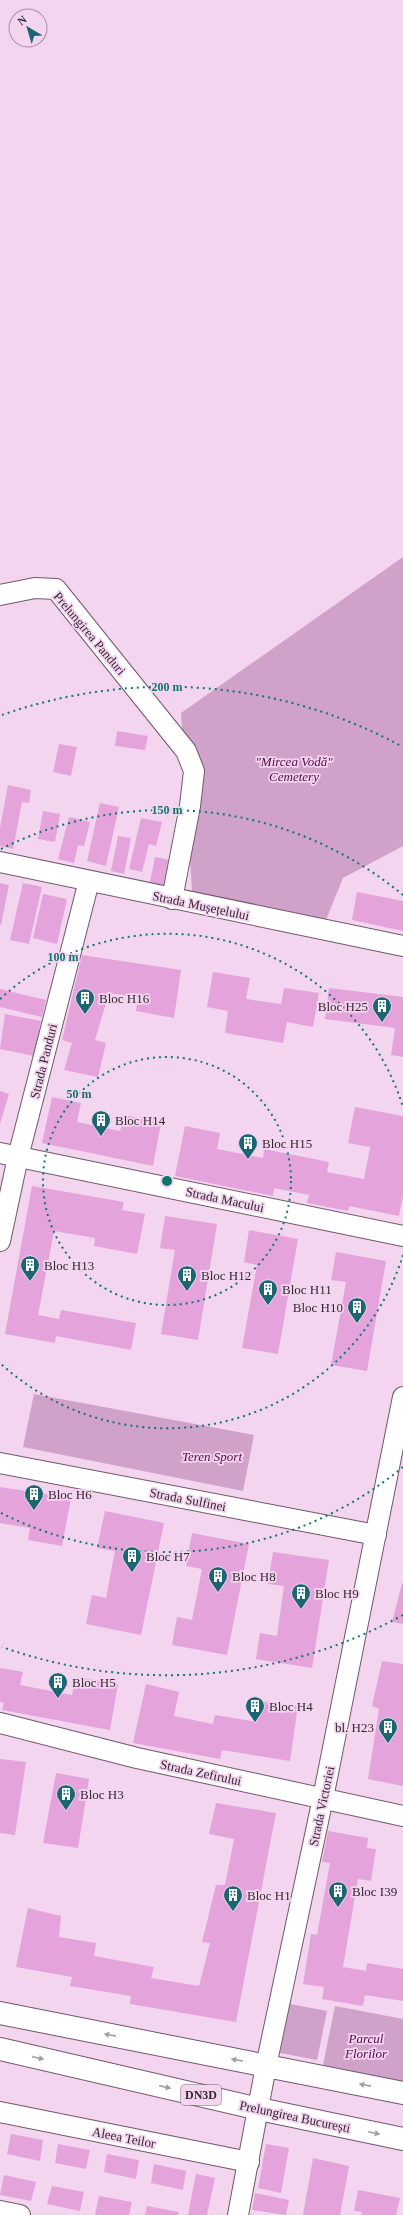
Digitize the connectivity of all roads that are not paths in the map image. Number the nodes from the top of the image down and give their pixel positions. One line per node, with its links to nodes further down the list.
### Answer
1 (0, 595): 4 (street, Prelungirea Panduri)
2 (0, 862): 3 (street, Strada Mușețelului)
3 (88, 881): 4 (street, Strada Mușețelului); 6 (street, Strada Panduri)
4 (172, 899): 5 (street, Strada Mușețelului)
5 (403, 946)
6 (9, 1155): 7 (street, Strada Macului); 8 (street, Strada Panduri)
7 (403, 1236)
8 (0, 1241)
9 (403, 1397): 11 (street, Strada Victoriei)
10 (0, 1463): 11 (street, Strada Sulfinei)
11 (376, 1535): 13 (street, Strada Victoriei)
12 (0, 1723): 13 (street, Strada Zefirului)
13 (323, 1798): 14 (street, Strada Zefirului); 17 (street, Strada Victoriei)
14 (403, 1816)
15 (0, 2013): 17 (main road, one-way to 15)
16 (0, 2049): 19 (main road, Prelungirea București / DN3D, one-way to 19)
17 (266, 2066): 18 (main road, one-way to 17); 19 (street, Strada Victoriei)
18 (403, 2093)
19 (259, 2109): 21 (main road, Prelungirea București / DN3D, one-way to 21); 22 (street, Strada Victoriei)
20 (0, 2112): 22 (street, Aleea Teilor)
21 (403, 2139)
22 (249, 2162): 25 (street, Strada Victoriei)
23 (0, 2211): 24 (street)
24 (20, 2215)
25 (238, 2215)

